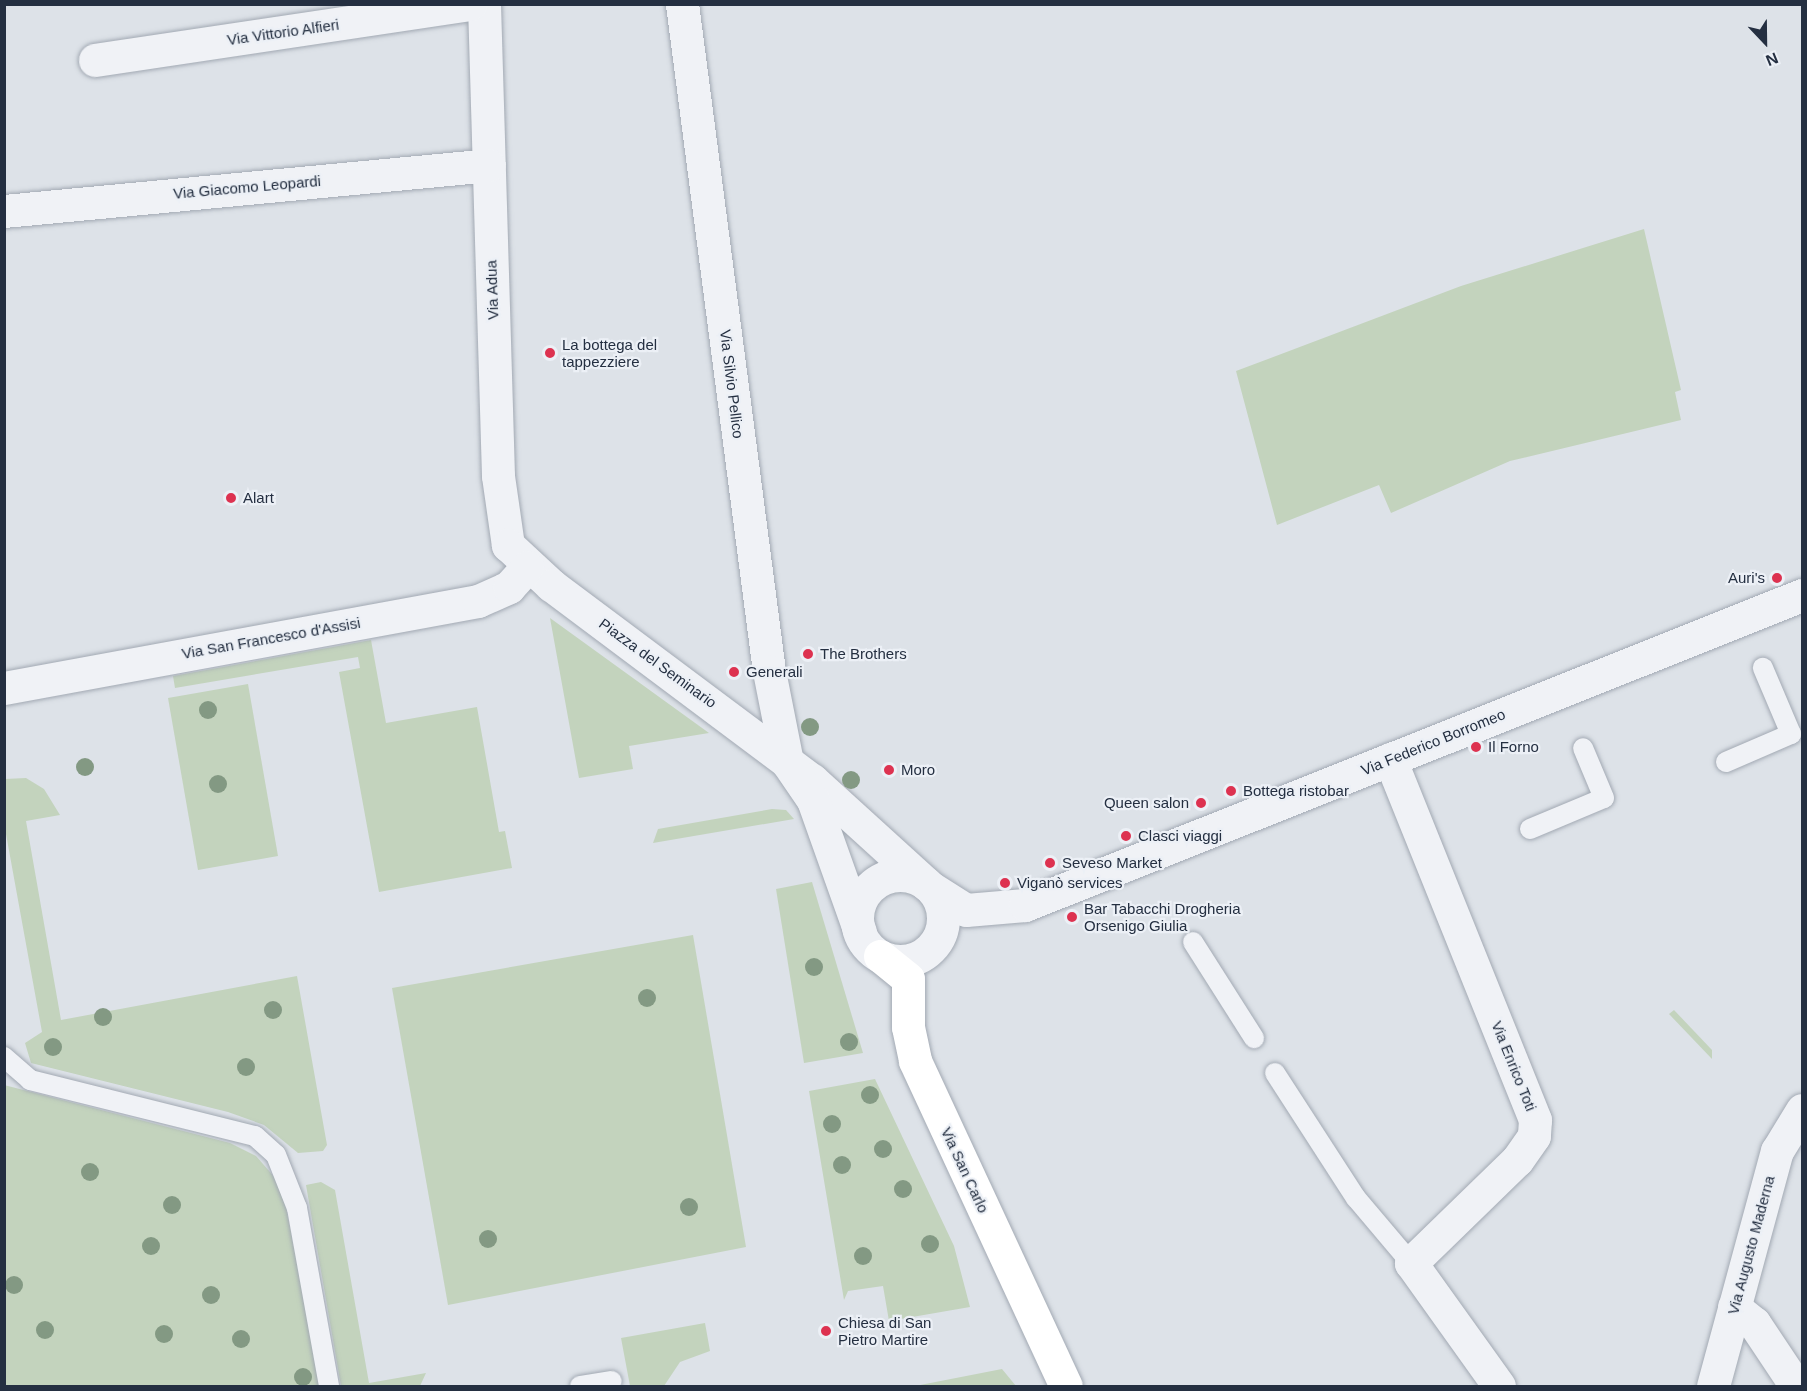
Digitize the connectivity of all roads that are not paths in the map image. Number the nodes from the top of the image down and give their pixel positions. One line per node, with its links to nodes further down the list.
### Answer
1 (471, 4): 4 (street, Via Vittorio Alfieri)
2 (484, 4): 5 (street, Via Adua)
3 (682, 4): 13 (street, Via Silvio Pellico)
4 (95, 60)
5 (489, 165): 6 (street, Via Giacomo Leopardi); 7 (street, Via Adua)
6 (4, 211)
7 (527, 567): 10 (street, Via San Francesco d'Assisi); 13 (street, Piazza del Seminario)
8 (1803, 595): 12 (street, Via Federico Borromeo)
9 (1763, 668): 14 (lane)
10 (4, 688)
11 (1584, 748): 15 (lane)
12 (1390, 759): 16 (street, Via Federico Borromeo); 23 (street, Via Enrico Toti)
13 (787, 762): 16 (street, Piazza del Seminario); 18 (street, Piazza del Seminario)
14 (1726, 762)
15 (1530, 829)
16 (928, 886): 18 (street); 18 (street, Piazza del Seminario)
17 (1193, 942): 19 (lane)
18 (870, 944): 28 (street, Via San Carlo)
19 (1254, 1038)
20 (4, 1057): 26 (lane)
21 (1275, 1073): 23 (lane)
22 (1803, 1110): 24 (street, Via Augusto Maderna)
23 (1410, 1263): 29 (street)
24 (1734, 1307): 30 (street, Via Augusto Maderna); 31 (street)
25 (612, 1381): 27 (lane)
26 (329, 1386)
27 (579, 1386)
28 (1066, 1386)
29 (1499, 1386)
30 (1713, 1386)
31 (1796, 1386)

